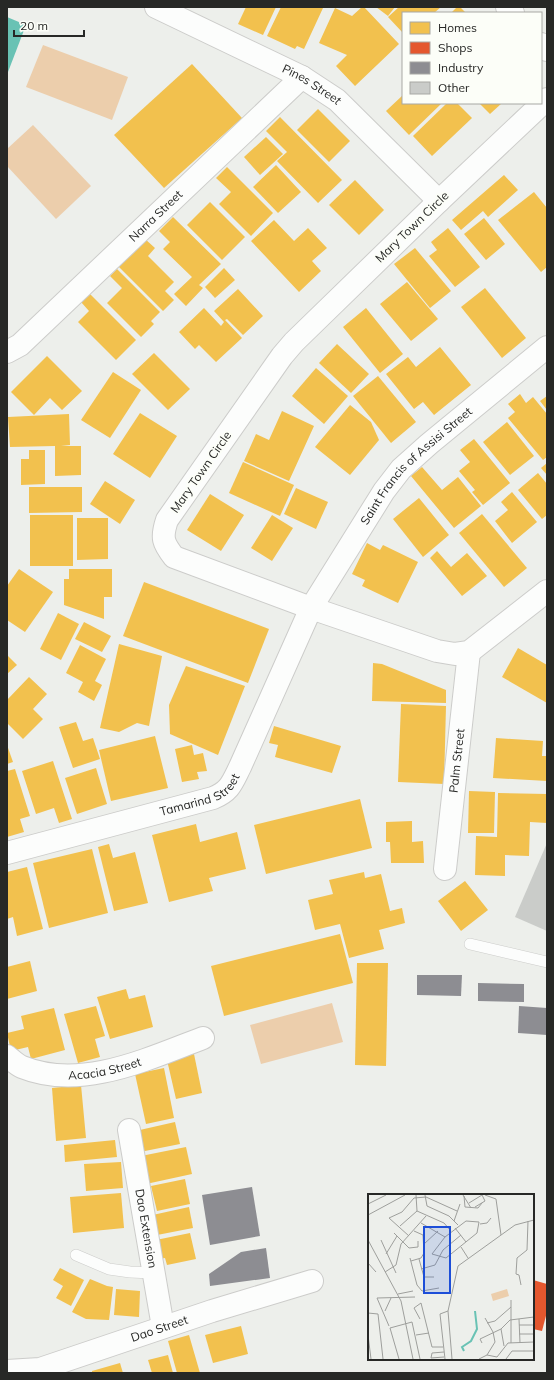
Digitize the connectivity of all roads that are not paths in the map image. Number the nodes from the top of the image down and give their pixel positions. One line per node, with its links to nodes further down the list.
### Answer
1 (156, 7): 2 (street, Pines Street)
2 (302, 77): 4 (street, Pines Street); 6 (street, Narra Street)
3 (542, 104): 4 (street, Mary Town Circle)
4 (439, 201): 8 (street, Mary Town Circle)
5 (547, 347): 8 (street, Saint Francis of Assisi Street)
6 (7, 352)
7 (547, 591): 9 (street)
8 (310, 608): 9 (street, Mary Town Circle); 10 (street, Tamarind Street)
9 (469, 652): 11 (street, Palm Street)
10 (7, 853)
11 (445, 869)
12 (470, 944): 13 (lane)
13 (547, 962)
14 (203, 1038): 15 (street, Acacia Street)
15 (7, 1056)
16 (129, 1130): 18 (street, Dao Extension)
17 (76, 1255): 18 (lane)
18 (153, 1273): 20 (street, Dao Extension)
19 (312, 1281): 20 (street, Dao Street)
20 (163, 1327): 21 (street, Dao Street)
21 (7, 1370)

